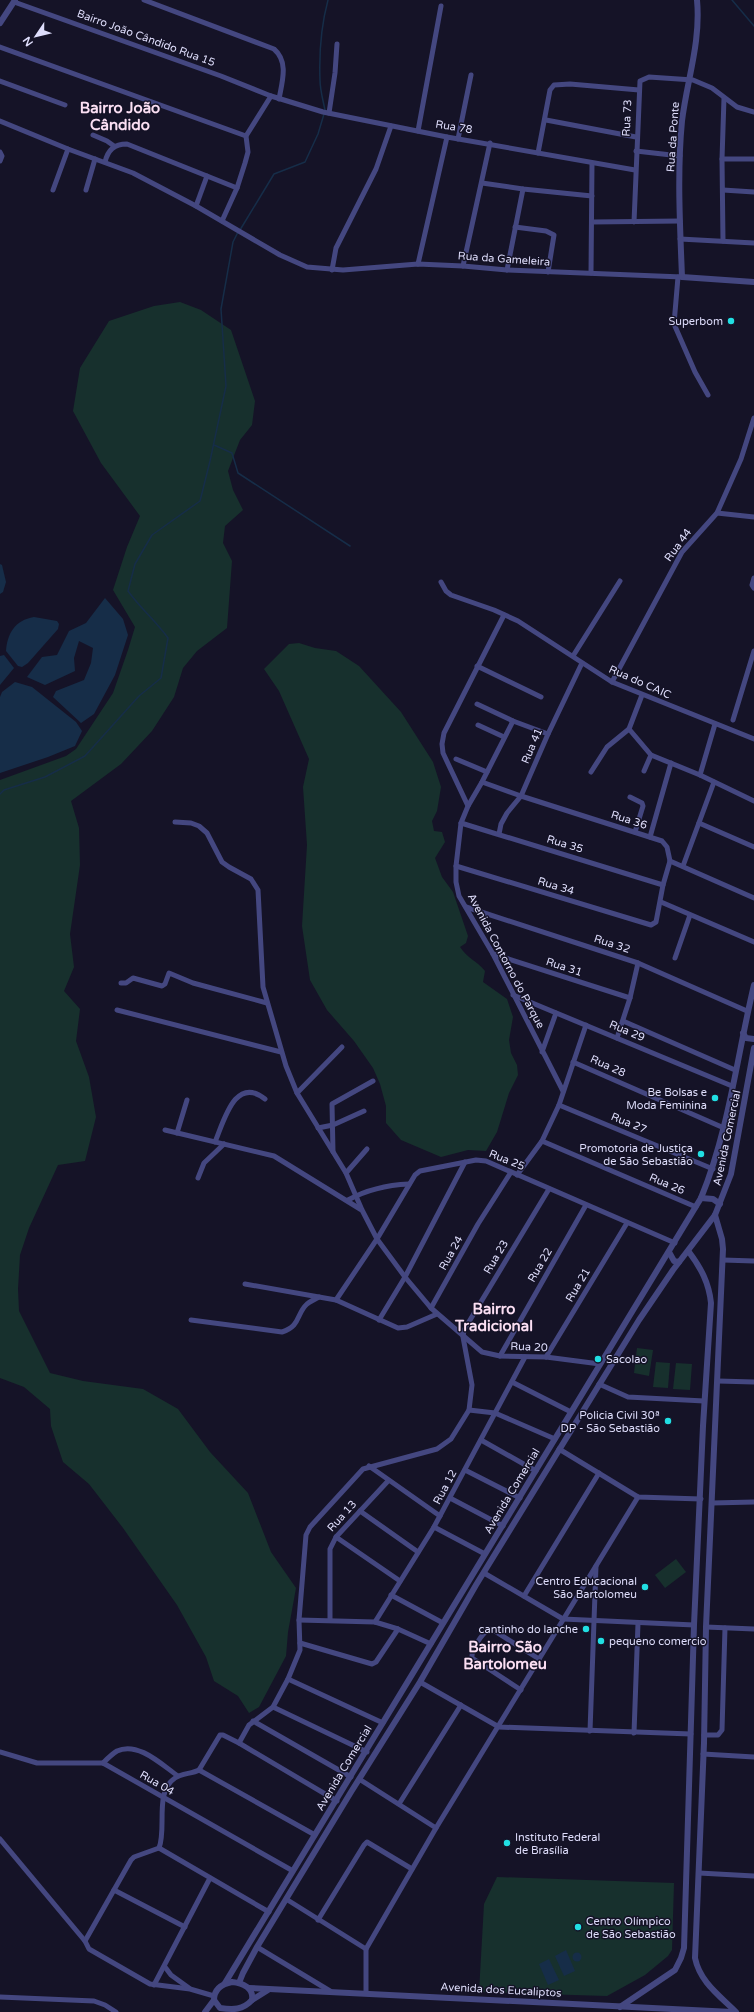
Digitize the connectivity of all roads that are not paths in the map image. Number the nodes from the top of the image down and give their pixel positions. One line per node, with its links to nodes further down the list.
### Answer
1 (144, 0): 4 (street)
2 (697, 0): 10 (street, Rua da Ponte)
3 (15, 1): 6 (street); 13 (street, Bairro João Cândido Rua 15)
4 (158, 2): 15 (street)
5 (441, 6): 23 (street)
6 (0, 23)
7 (337, 44): 18 (street)
8 (0, 47): 25 (street)
9 (471, 75): 28 (street)
10 (689, 79): 12 (street); 14 (street); 35 (street, Rua da Ponte)
11 (0, 81): 16 (street)
12 (639, 90): 19 (street, Rua 73); 27 (street, Rua 73)
13 (271, 96): 15 (street, Rua 78); 25 (street)
14 (724, 98): 17 (street); 36 (street)
15 (279, 99): 18 (street, Rua 78)
16 (65, 105)
17 (754, 112)
18 (329, 113): 21 (street, Rua 78)
19 (546, 120): 27 (street); 34 (street, Rua 73)
20 (2, 121): 22 (street); 31 (street, Rua da Gameleira)
21 (390, 126): 23 (street, Rua 78); 63 (street)
22 (0, 128)
23 (418, 131): 26 (street, Rua 78)
24 (93, 136): 30 (street)
25 (246, 136): 45 (street)
26 (448, 137): 28 (street, Rua 78); 61 (street)
27 (636, 137): 32 (street, Rua 73)
28 (458, 139): 29 (street, Rua 78)
29 (490, 143): 34 (street, Rua 78); 44 (street)
30 (114, 146): 40 (street); 43 (street)
31 (68, 149): 37 (street, Rua da Gameleira); 47 (street)
32 (636, 151): 35 (street); 42 (street, Rua 73)
33 (0, 152): 39 (street)
34 (538, 153): 41 (street, Rua 78)
35 (680, 156): 54 (street, Rua da Ponte)
36 (722, 158): 38 (street); 49 (street)
37 (95, 159): 40 (street, Rua da Gameleira); 48 (street)
38 (754, 159)
39 (0, 161)
40 (105, 162): 52 (street, Rua da Gameleira)
41 (592, 164): 42 (street, Rua 78); 51 (street)
42 (635, 170): 56 (street, Rua 73)
43 (207, 176): 45 (street); 52 (street)
44 (482, 183): 46 (street); 62 (street)
45 (237, 188): 53 (street)
46 (523, 189): 51 (street); 57 (street)
47 (53, 190)
48 (86, 190)
49 (723, 190): 50 (street); 59 (street)
50 (754, 192)
51 (592, 196): 55 (street)
52 (196, 206): 53 (street, Rua da Gameleira)
53 (222, 221): 63 (street, Rua da Gameleira)
54 (680, 221): 56 (street); 58 (street, Rua da Ponte)
55 (592, 222): 56 (street); 66 (street)
56 (634, 222)
57 (515, 227): 64 (street); 65 (street)
58 (680, 239): 59 (street); 67 (street, Rua da Ponte)
59 (723, 241): 60 (street)
60 (754, 243)
61 (418, 264): 62 (street, Rua da Gameleira); 63 (street, Rua da Gameleira)
62 (463, 266): 64 (street, Rua da Gameleira)
63 (332, 270)
64 (507, 270): 65 (street, Rua da Gameleira)
65 (548, 272): 66 (street, Rua da Gameleira)
66 (591, 273): 67 (street, Rua da Gameleira)
67 (680, 277): 68 (street, Rua da Gameleira); 69 (street)
68 (754, 282)
69 (708, 394)
70 (754, 418): 71 (street, Rua 44)
71 (717, 513): 72 (street); 82 (street, Rua 44)
72 (754, 517)
73 (754, 578): 76 (street)
74 (620, 581): 79 (street)
75 (441, 582): 77 (street)
76 (754, 588)
77 (504, 615): 79 (street, Rua do CAIC); 81 (street)
78 (754, 651): 86 (street)
79 (572, 656): 80 (street, Rua do CAIC)
80 (582, 663): 82 (street, Rua do CAIC); 91 (street, Rua 41)
81 (477, 666): 84 (street); 106 (street)
82 (612, 682): 83 (street, Rua do CAIC)
83 (642, 695): 88 (street, Rua do CAIC); 90 (street)
84 (541, 697)
85 (477, 704): 87 (street)
86 (733, 720)
87 (513, 721): 91 (street); 92 (street, Avenida Contorno do Parque)
88 (715, 724): 93 (street, Rua do CAIC); 100 (street)
89 (478, 725): 92 (street)
90 (629, 729): 94 (street); 99 (street)
91 (548, 734): 103 (street, Rua 41)
92 (504, 737): 98 (street, Avenida Contorno do Parque)
93 (754, 739)
94 (651, 755): 96 (street); 97 (street)
95 (456, 759): 98 (street)
96 (671, 763): 100 (street); 112 (street)
97 (644, 771)
98 (487, 772): 101 (street, Avenida Contorno do Parque)
99 (591, 772)
100 (700, 775): 102 (street)
101 (482, 782): 103 (street, Rua 36); 106 (street, Avenida Contorno do Parque)
102 (714, 782): 105 (street); 108 (street)
103 (522, 796): 110 (street, Rua 36); 111 (street, Rua 41)
104 (630, 797): 110 (street)
105 (754, 801)
106 (468, 806): 109 (street, Avenida Contorno do Parque)
107 (175, 822): 131 (street)
108 (699, 823): 113 (street); 116 (street)
109 (461, 824): 111 (street, Rua 35); 115 (street, Avenida Contorno do Parque)
110 (635, 832): 112 (street, Rua 36)
111 (499, 834): 117 (street, Rua 35)
112 (650, 837): 114 (street, Rua 36)
113 (754, 847)
114 (670, 861): 116 (street); 117 (street)
115 (456, 866): 119 (street, Rua 34); 120 (street, Avenida Contorno do Parque)
116 (683, 866): 118 (street)
117 (663, 884): 119 (street)
118 (754, 898)
119 (661, 902): 121 (street)
120 (466, 907): 123 (street, Avenida Contorno do Parque); 125 (street, Rua 32)
121 (690, 915): 122 (street); 124 (street)
122 (754, 942)
123 (493, 954): 129 (street, Avenida Contorno do Parque); 130 (street, Rua 31)
124 (676, 958)
125 (638, 963): 130 (street); 133 (street, Rua 32)
126 (121, 983): 131 (street)
127 (754, 985): 128 (street, Avenida Comercial)
128 (753, 993): 133 (street, Avenida Comercial)
129 (513, 995): 134 (street, Rua 29); 143 (street, Avenida Contorno do Parque)
130 (630, 998): 135 (street)
131 (267, 1003): 142 (street)
132 (117, 1010): 142 (street)
133 (748, 1011): 137 (street, Avenida Comercial)
134 (556, 1013): 136 (street, Rua 29); 143 (street)
135 (623, 1021): 138 (street); 145 (street)
136 (586, 1025): 138 (street, Rua 29); 144 (street)
137 (743, 1033): 139 (street); 145 (street, Avenida Comercial)
138 (618, 1038): 147 (street, Rua 29)
139 (754, 1039)
140 (342, 1047): 149 (street)
141 (754, 1048): 175 (street, Avenida Comercial)
142 (280, 1052): 149 (street)
143 (542, 1052): 148 (street, Avenida Contorno do Parque)
144 (573, 1062): 148 (street); 156 (street, Rua 28)
145 (735, 1070): 147 (street, Avenida Comercial)
146 (373, 1081): 154 (street)
147 (732, 1086): 156 (street, Avenida Comercial)
148 (562, 1091): 152 (street)
149 (297, 1093): 155 (street)
150 (265, 1099): 160 (street)
151 (187, 1100): 158 (street)
152 (559, 1105): 159 (street); 165 (street, Rua 27)
153 (364, 1111): 154 (street)
154 (333, 1126): 155 (street); 163 (street)
155 (318, 1128): 163 (street)
156 (724, 1128): 165 (street, Avenida Comercial)
157 (166, 1130): 158 (street)
158 (177, 1133): 160 (street)
159 (542, 1141): 168 (street); 177 (street, Rua 26)
160 (215, 1142): 161 (street)
161 (224, 1144): 169 (street); 174 (street)
162 (367, 1149): 167 (street)
163 (333, 1153): 167 (street)
164 (465, 1162): 166 (street, Rua 25); 170 (street, Rua 25); 188 (street)
165 (713, 1169): 173 (street, Avenida Comercial)
166 (511, 1172): 168 (street, Rua 25); 192 (street, Rua 24)
167 (346, 1173): 172 (street)
168 (517, 1175): 171 (street, Rua 25)
169 (198, 1178)
170 (409, 1184): 172 (street); 181 (street, Rua 25)
171 (549, 1188): 176 (street, Rua 25); 196 (street, Rua 23)
172 (356, 1196): 174 (street); 178 (street)
173 (701, 1198): 175 (street); 177 (street, Avenida Comercial)
174 (348, 1200): 178 (street)
175 (720, 1204): 179 (street, Avenida Comercial)
176 (586, 1205): 180 (street, Rua 25); 197 (street, Rua 22)
177 (696, 1207): 182 (street, Avenida Comercial)
178 (362, 1210): 181 (street)
179 (715, 1215): 184 (street, Avenida Comercial); 185 (street)
180 (627, 1223): 182 (street, Rua 25); 199 (street, Rua 21)
181 (377, 1239): 188 (street); 191 (street)
182 (675, 1243): 183 (street, Avenida Comercial)
183 (669, 1252): 187 (street); 200 (street, Avenida Comercial)
184 (688, 1252): 187 (street, Avenida Comercial); 204 (street)
185 (722, 1260): 186 (street); 205 (street)
186 (754, 1261)
187 (679, 1262): 203 (street, Avenida Comercial)
188 (405, 1278): 192 (street); 195 (street)
189 (245, 1284): 190 (street)
190 (319, 1297): 191 (street); 194 (street)
191 (336, 1300): 195 (street)
192 (431, 1308): 193 (street)
193 (436, 1314): 195 (street); 196 (street)
194 (191, 1320)
195 (379, 1320)
196 (463, 1337): 197 (street, Rua 20); 209 (street)
197 (500, 1356): 198 (street, Rua 20)
198 (525, 1357): 199 (street, Rua 20); 201 (street, Rua 12)
199 (546, 1358): 200 (street, Rua 20)
200 (600, 1364): 206 (street, Avenida Comercial)
201 (512, 1382): 210 (street); 211 (street, Rua 12)
202 (754, 1382): 205 (street)
203 (599, 1384): 207 (street); 208 (street, Avenida Comercial)
204 (705, 1384): 205 (street); 207 (street)
205 (718, 1384): 215 (street)
206 (580, 1398): 208 (street); 210 (street, Avenida Comercial)
207 (704, 1401): 214 (street)
208 (588, 1402): 213 (street, Avenida Comercial)
209 (469, 1410): 211 (street); 219 (street)
210 (571, 1412): 212 (street, Avenida Comercial)
211 (495, 1413): 216 (street, Rua 12); 217 (street)
212 (566, 1422): 213 (street); 217 (street, Avenida Comercial)
213 (573, 1426): 218 (street, Avenida Comercial)
214 (703, 1426): 215 (street); 227 (street)
215 (716, 1427): 229 (street)
216 (481, 1440): 220 (street, Rua 12); 221 (street)
217 (555, 1440): 221 (street, Avenida Comercial)
218 (559, 1449): 222 (street); 236 (street, Avenida Comercial)
219 (369, 1466): 223 (street); 246 (street)
220 (465, 1470): 225 (street, Rua 12); 226 (street)
221 (536, 1471): 226 (street, Avenida Comercial)
222 (599, 1473): 224 (street); 245 (street)
223 (388, 1481): 230 (street, Rua 13); 231 (street)
224 (638, 1497): 227 (street); 239 (street)
225 (450, 1498): 231 (street, Rua 12); 232 (street)
226 (520, 1498): 232 (street, Avenida Comercial)
227 (701, 1499): 253 (street)
228 (754, 1502): 229 (street)
229 (712, 1503): 254 (street)
230 (360, 1511): 234 (street, Rua 13); 237 (street)
231 (440, 1516): 233 (street, Rua 12)
232 (503, 1526): 235 (street, Avenida Comercial)
233 (434, 1527): 237 (street, Rua 12); 238 (street)
234 (336, 1537): 241 (street); 247 (street, Rua 13)
235 (494, 1540): 236 (street); 238 (street, Avenida Comercial)
236 (501, 1545): 240 (street, Avenida Comercial)
237 (418, 1552): 241 (street, Rua 12)
238 (485, 1554): 242 (street, Avenida Comercial)
239 (596, 1565): 248 (street); 249 (street)
240 (484, 1574): 243 (street, Avenida Comercial); 245 (street)
241 (400, 1581): 244 (street, Rua 12)
242 (468, 1581): 243 (street); 251 (street, Avenida Comercial)
243 (476, 1585): 262 (street, Avenida Comercial)
244 (391, 1595): 250 (street, Rua 12); 251 (street)
245 (524, 1596): 248 (street)
246 (299, 1620): 247 (street); 258 (street)
247 (330, 1620): 250 (street)
248 (563, 1620): 249 (street); 260 (street)
249 (594, 1621): 252 (street); 269 (street)
250 (375, 1622): 256 (street)
251 (443, 1623): 259 (street, Avenida Comercial)
252 (638, 1623): 253 (street); 270 (street)
253 (694, 1625): 271 (street)
254 (706, 1627): 255 (street); 272 (street)
255 (725, 1628): 257 (street); 272 (street)
256 (398, 1629): 258 (street); 259 (street)
257 (754, 1629)
258 (300, 1642): 261 (street)
259 (431, 1644): 267 (street, Avenida Comercial)
260 (539, 1659): 263 (street); 263 (street)
261 (288, 1679): 265 (street); 267 (street)
262 (420, 1682): 264 (street); 282 (street, Avenida Comercial)
263 (521, 1690): 268 (street)
264 (461, 1705): 268 (street); 291 (street)
265 (273, 1707): 266 (street); 277 (street)
266 (253, 1722): 273 (street); 285 (street)
267 (383, 1723): 277 (street, Avenida Comercial)
268 (499, 1727): 269 (street); 292 (street)
269 (590, 1731): 270 (street)
270 (634, 1733): 271 (street)
271 (691, 1734): 274 (street)
272 (704, 1735): 275 (street)
273 (239, 1743): 283 (street); 290 (street)
274 (691, 1743): 275 (street); 305 (street)
275 (704, 1743): 278 (street)
276 (0, 1752): 281 (street)
277 (367, 1752): 280 (street, Avenida Comercial)
278 (703, 1754): 279 (street); 298 (street)
279 (754, 1757)
280 (360, 1762): 282 (street); 285 (street, Avenida Comercial)
281 (103, 1763): 284 (street); 289 (street, Rua 04)
282 (368, 1765): 286 (street, Avenida Comercial)
283 (199, 1770): 284 (street); 293 (street)
284 (178, 1776): 289 (street)
285 (351, 1777): 287 (street, Avenida Comercial)
286 (359, 1779): 288 (street, Avenida Comercial); 291 (street)
287 (344, 1789): 288 (street); 290 (street, Avenida Comercial)
288 (350, 1792): 302 (street, Avenida Comercial)
289 (163, 1799): 295 (street); 297 (street, Rua 04)
290 (337, 1801): 293 (street, Avenida Comercial)
291 (398, 1804): 292 (street)
292 (436, 1828): 296 (street)
293 (315, 1835): 297 (street, Avenida Comercial)
294 (0, 1839): 308 (street)
295 (159, 1848): 300 (street); 301 (street)
296 (412, 1868): 304 (street); 310 (street)
297 (293, 1871): 303 (street, Avenida Comercial)
298 (699, 1873): 299 (street); 306 (street)
299 (754, 1876)
300 (210, 1878): 303 (street); 307 (street)
301 (114, 1890): 307 (street); 308 (street)
302 (286, 1899): 304 (street); 309 (street, Avenida Comercial)
303 (269, 1912): 312 (street, Avenida Comercial)
304 (318, 1920): 310 (street)
305 (686, 1925): 306 (street); 323 (street)
306 (697, 1926): 328 (street)
307 (185, 1927): 311 (street)
308 (85, 1941): 314 (street)
309 (257, 1947): 313 (street, Avenida Comercial); 318 (street)
310 (366, 1949): 319 (street)
311 (165, 1967): 314 (street); 316 (street)
312 (225, 1983): 313 (street); 321 (street)
313 (239, 1983): 315 (street)
314 (154, 1985): 316 (street)
315 (249, 1988): 317 (street, Avenida dos Eucaliptos); 322 (street)
316 (190, 1989): 321 (street)
317 (270, 1989): 318 (street, Avenida dos Eucaliptos); 322 (street)
318 (331, 1992): 319 (street, Avenida dos Eucaliptos)
319 (366, 1992): 323 (street, Avenida dos Eucaliptos)
320 (0, 1997): 325 (street)
321 (214, 1998): 324 (street); 326 (street)
322 (252, 2000): 324 (street)
323 (620, 2007): 327 (street, Avenida dos Eucaliptos)
324 (220, 2008): 326 (street)
325 (116, 2012)
326 (206, 2012)
327 (732, 2012)
328 (736, 2012)

